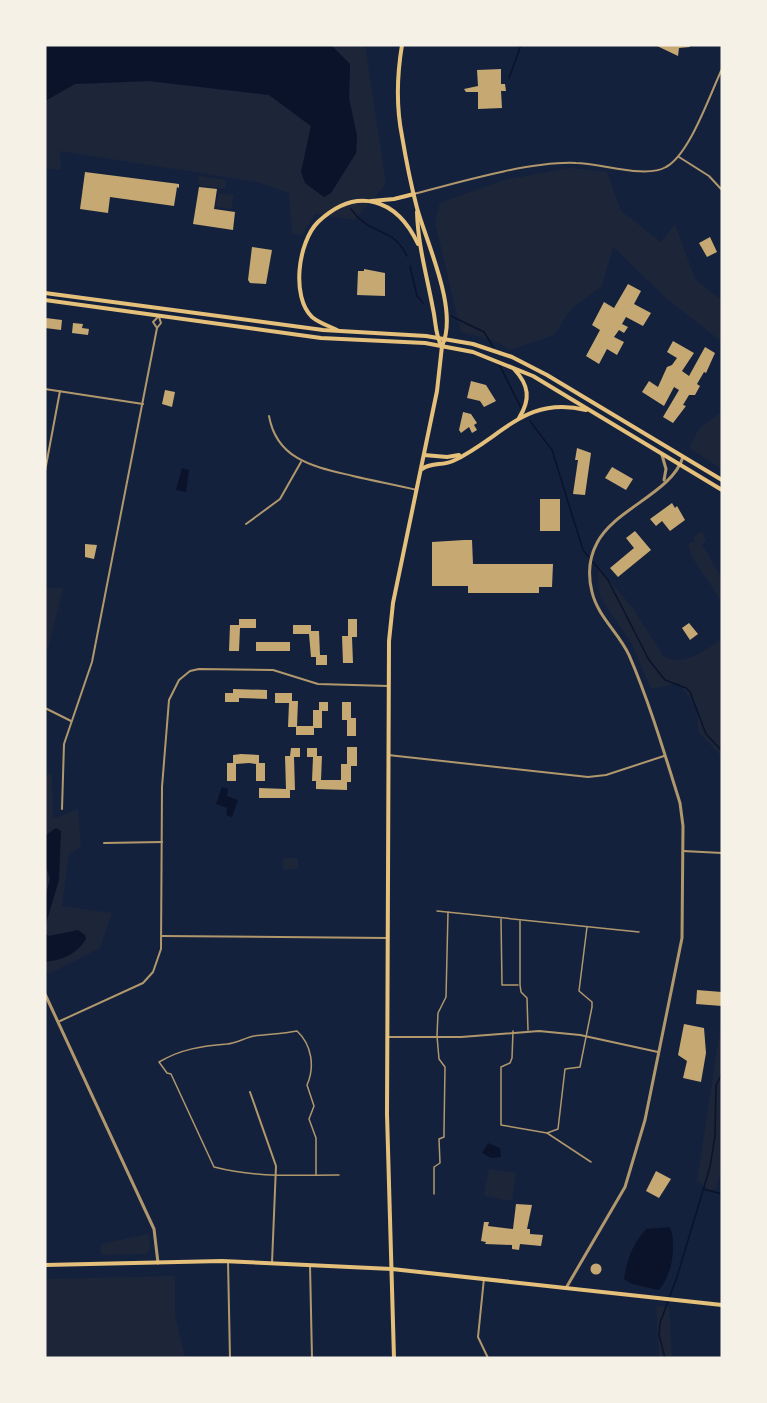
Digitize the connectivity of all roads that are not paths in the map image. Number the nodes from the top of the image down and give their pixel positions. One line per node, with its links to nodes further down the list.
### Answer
1 (402, 45): 5 (main road)
2 (722, 69): 3 (street)
3 (679, 156): 4 (street); 5 (street)
4 (722, 190)
5 (414, 194): 6 (main road); 7 (main road)
6 (368, 201): 8 (main road); 13 (main road)
7 (417, 208): 8 (main road); 15 (main road)
8 (418, 244): 14 (main road)
9 (45, 293): 13 (main road)
10 (45, 300): 11 (main road)
11 (159, 316): 12 (street); 12 (street); 16 (main road)
12 (157, 327): 20 (street)
13 (343, 333): 14 (main road)
14 (436, 337): 15 (main road); 16 (main road)
15 (446, 338): 16 (main road); 27 (main road)
16 (442, 346): 17 (main road); 26 (main road)
17 (512, 366): 21 (main road); 23 (main road)
18 (45, 389): 19 (street)
19 (60, 392): 20 (street); 31 (street)
20 (144, 404): 39 (street)
21 (592, 411): 23 (main road); 24 (main road)
22 (269, 416): 28 (street)
23 (518, 419): 25 (main road)
24 (661, 452): 29 (main road); 33 (street)
25 (462, 454): 26 (main road); 30 (main road)
26 (424, 455): 30 (main road)
27 (683, 457): 29 (street); 32 (main road)
28 (301, 462): 34 (street); 36 (street)
29 (681, 465): 33 (street); 35 (main road)
30 (421, 470): 34 (main road)
31 (45, 471)
32 (722, 480)
33 (663, 482): 41 (street)
34 (418, 490): 37 (main road)
35 (722, 490)
36 (246, 524)
37 (388, 686): 40 (main road); 43 (street)
38 (45, 708): 39 (street)
39 (71, 721): 42 (street)
40 (388, 755): 41 (street); 54 (main road)
41 (664, 756): 45 (street)
42 (62, 808)
43 (162, 842): 44 (street); 53 (street)
44 (104, 843)
45 (682, 851): 46 (street); 63 (street)
46 (722, 852)
47 (437, 912): 48 (lane)
48 (448, 912): 49 (lane); 60 (lane)
49 (501, 918): 50 (lane); 55 (lane)
50 (520, 920): 51 (lane); 55 (lane)
51 (587, 927): 52 (lane); 61 (lane)
52 (639, 932)
53 (161, 936): 54 (street); 57 (street)
54 (387, 938): 62 (main road)
55 (520, 985): 59 (lane)
56 (45, 994): 57 (street)
57 (60, 1021): 72 (street)
58 (513, 1031): 59 (street); 60 (street); 65 (lane)
59 (528, 1031): 61 (street)
60 (437, 1036): 62 (street); 70 (lane)
61 (586, 1036): 63 (street); 65 (lane)
62 (387, 1037): 76 (main road)
63 (659, 1052): 78 (street)
64 (250, 1092): 69 (street)
65 (547, 1133): 66 (lane)
66 (591, 1162)
67 (316, 1175): 68 (lane); 69 (lane); 69 (lane)
68 (339, 1175)
69 (276, 1176): 73 (street)
70 (434, 1194)
71 (228, 1261): 72 (main road); 73 (main road); 80 (street)
72 (158, 1263): 74 (main road)
73 (272, 1263): 75 (main road)
74 (45, 1265)
75 (310, 1265): 76 (main road); 81 (street)
76 (393, 1269): 77 (main road); 82 (main road)
77 (484, 1278): 78 (main road); 83 (street)
78 (566, 1288): 79 (main road)
79 (722, 1305)
80 (230, 1358)
81 (312, 1358)
82 (394, 1358)
83 (488, 1358)

